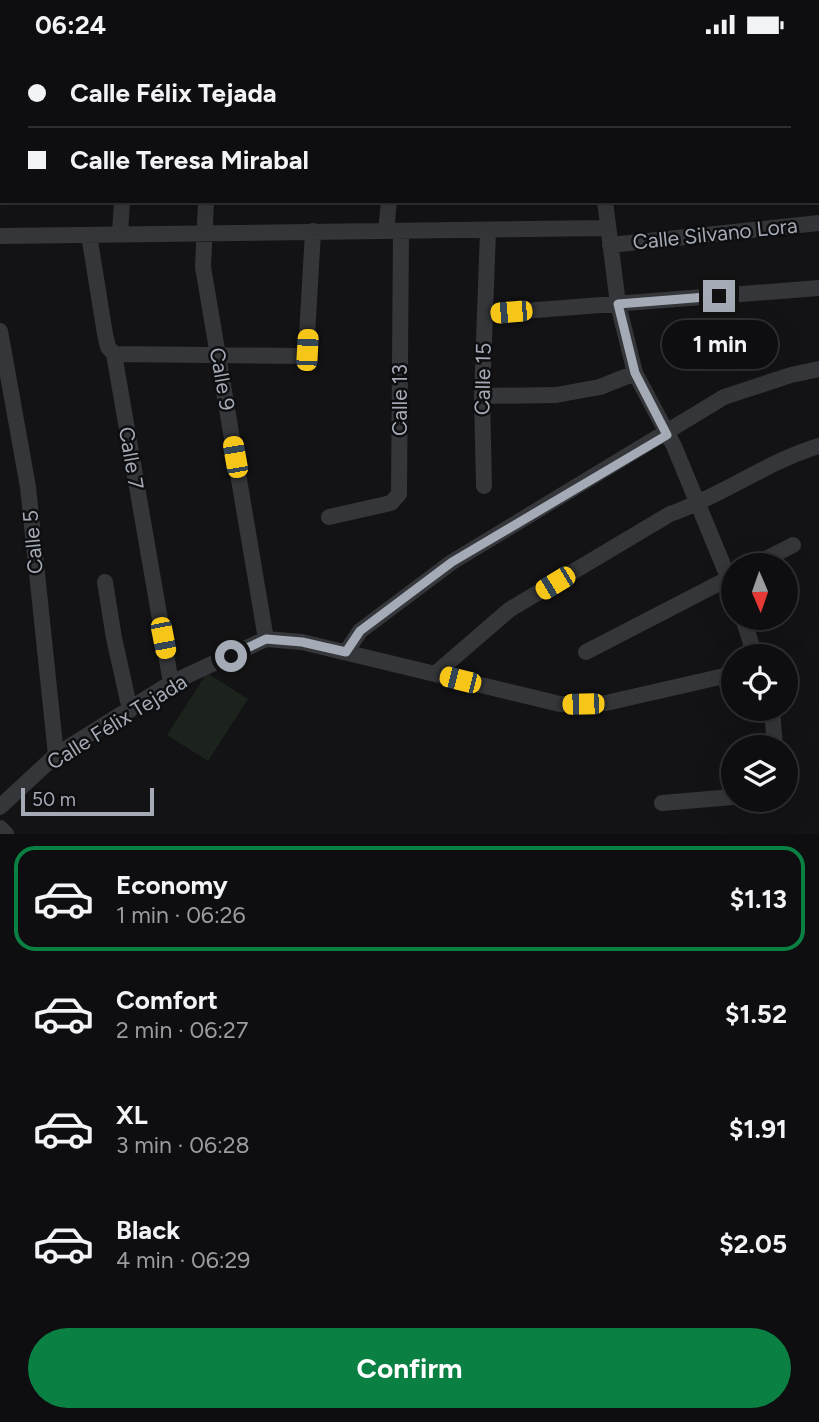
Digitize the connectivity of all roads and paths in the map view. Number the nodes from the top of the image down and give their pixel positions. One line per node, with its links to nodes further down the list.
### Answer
1 (122, 203): 11 (street)
2 (206, 203): 10 (street, Calle 9)
3 (389, 203): 8 (street, Calle 13)
4 (605, 203): 6 (street)
5 (819, 223): 14 (street, Calle Silvano Lora)
6 (608, 227): 9 (street); 14 (street)
7 (313, 231): 8 (street); 10 (street); 19 (street)
8 (393, 231): 9 (street); 29 (street, Calle 13)
9 (488, 231): 17 (street, Calle 15)
10 (203, 232): 11 (street); 19 (street, Calle 9)
11 (120, 233): 12 (street)
12 (89, 235): 13 (street); 20 (street, Calle 7)
13 (0, 236)
14 (610, 245): 16 (street)
15 (819, 288): 16 (street)
16 (618, 304): 17 (street); 22 (street)
17 (485, 314): 24 (street, Calle 15)
18 (0, 331): 23 (street, Calle 5)
19 (217, 353): 20 (street); 35 (street, Calle 9)
20 (114, 354): 40 (street, Calle 7)
21 (819, 369): 25 (street)
22 (635, 373): 24 (street); 25 (street)
23 (4, 377): 42 (street, Calle 5)
24 (482, 396): 27 (street, Calle 15)
25 (667, 435): 28 (street); 36 (street)
26 (819, 446): 28 (street)
27 (484, 486)
28 (697, 505): 32 (street); 38 (street)
29 (329, 517)
30 (793, 545): 31 (street)
31 (777, 553)
32 (721, 557)
33 (105, 582): 41 (street)
34 (721, 586): 37 (street)
35 (266, 639): 36 (street, Calle Félix Tejada); 40 (street, Calle Félix Tejada)
36 (346, 652): 38 (street, Calle Félix Tejada)
37 (586, 652)
38 (435, 674): 39 (street, Calle Félix Tejada)
39 (721, 677)
40 (172, 683): 41 (street, Calle Félix Tejada)
41 (130, 710): 42 (street, Calle Félix Tejada)
42 (56, 755): 45 (street, Calle Félix Tejada)
43 (721, 798): 44 (street)
44 (662, 803)
45 (0, 807)
46 (0, 828): 47 (street)
47 (6, 834)

